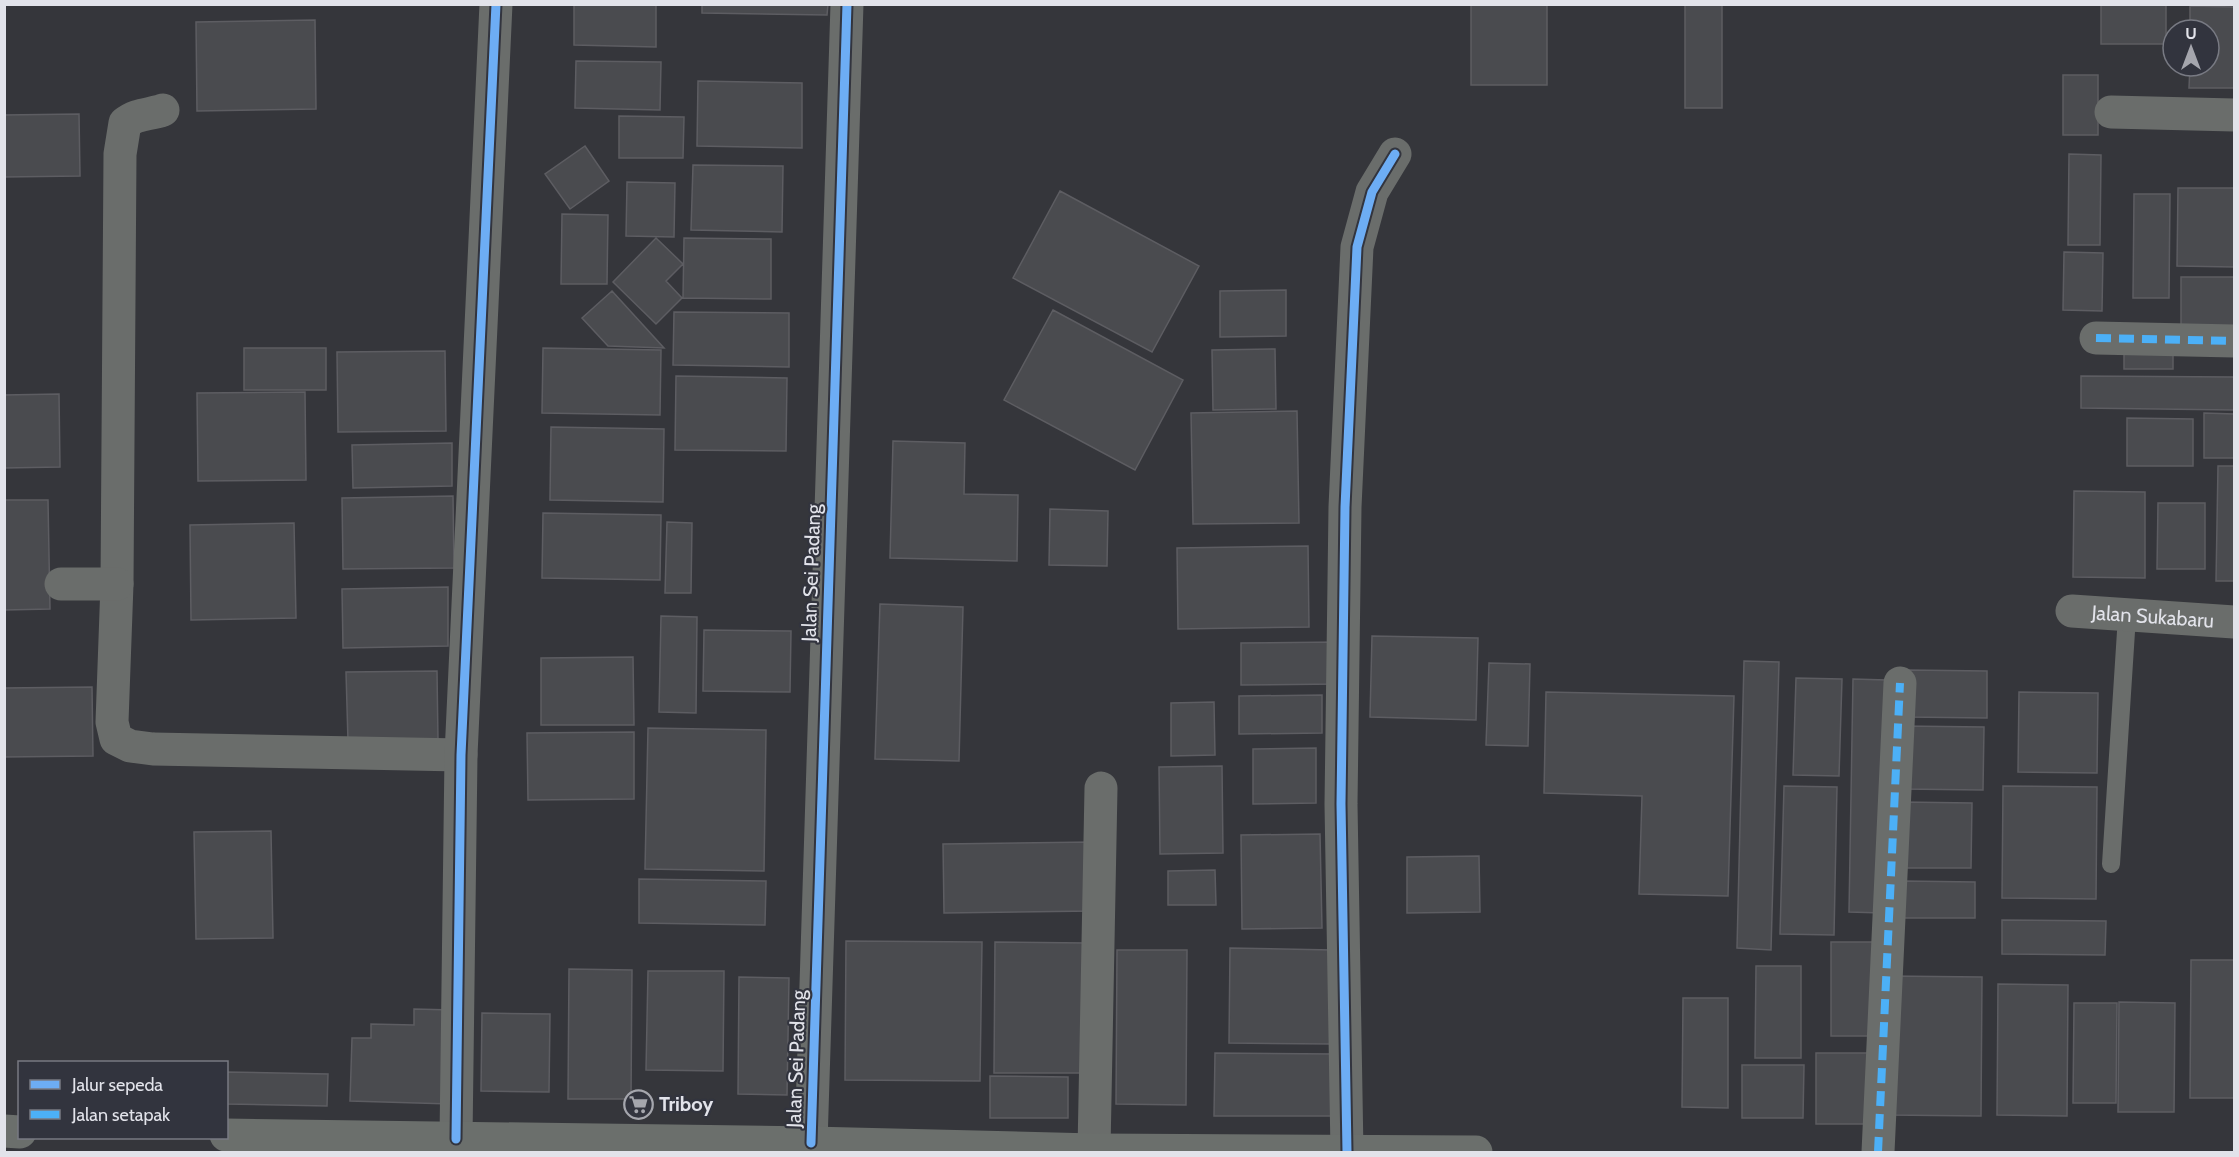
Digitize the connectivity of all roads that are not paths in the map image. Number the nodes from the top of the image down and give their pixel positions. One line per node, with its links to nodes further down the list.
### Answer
1 (496, 4): 15 (street)
2 (847, 4): 20 (street, Jalan Sei Padang)
3 (163, 110): 10 (street)
4 (2111, 112): 5 (street)
5 (2235, 115)
6 (1395, 154): 22 (street)
7 (2096, 338): 8 (street)
8 (2235, 341)
9 (61, 584): 10 (street)
10 (117, 584): 15 (street)
11 (2072, 611): 12 (street, Jalan Sukabaru)
12 (2127, 616): 13 (street, Jalan Sukabaru); 17 (lane)
13 (2235, 622)
14 (1900, 683): 24 (street)
15 (461, 755): 19 (street)
16 (1101, 788): 21 (street)
17 (2111, 864)
18 (228, 1135): 19 (main road)
19 (456, 1139): 20 (main road)
20 (811, 1143): 21 (main road)
21 (1094, 1150): 22 (main road)
22 (1347, 1152): 23 (main road)
23 (1476, 1152)
24 (1878, 1152)

